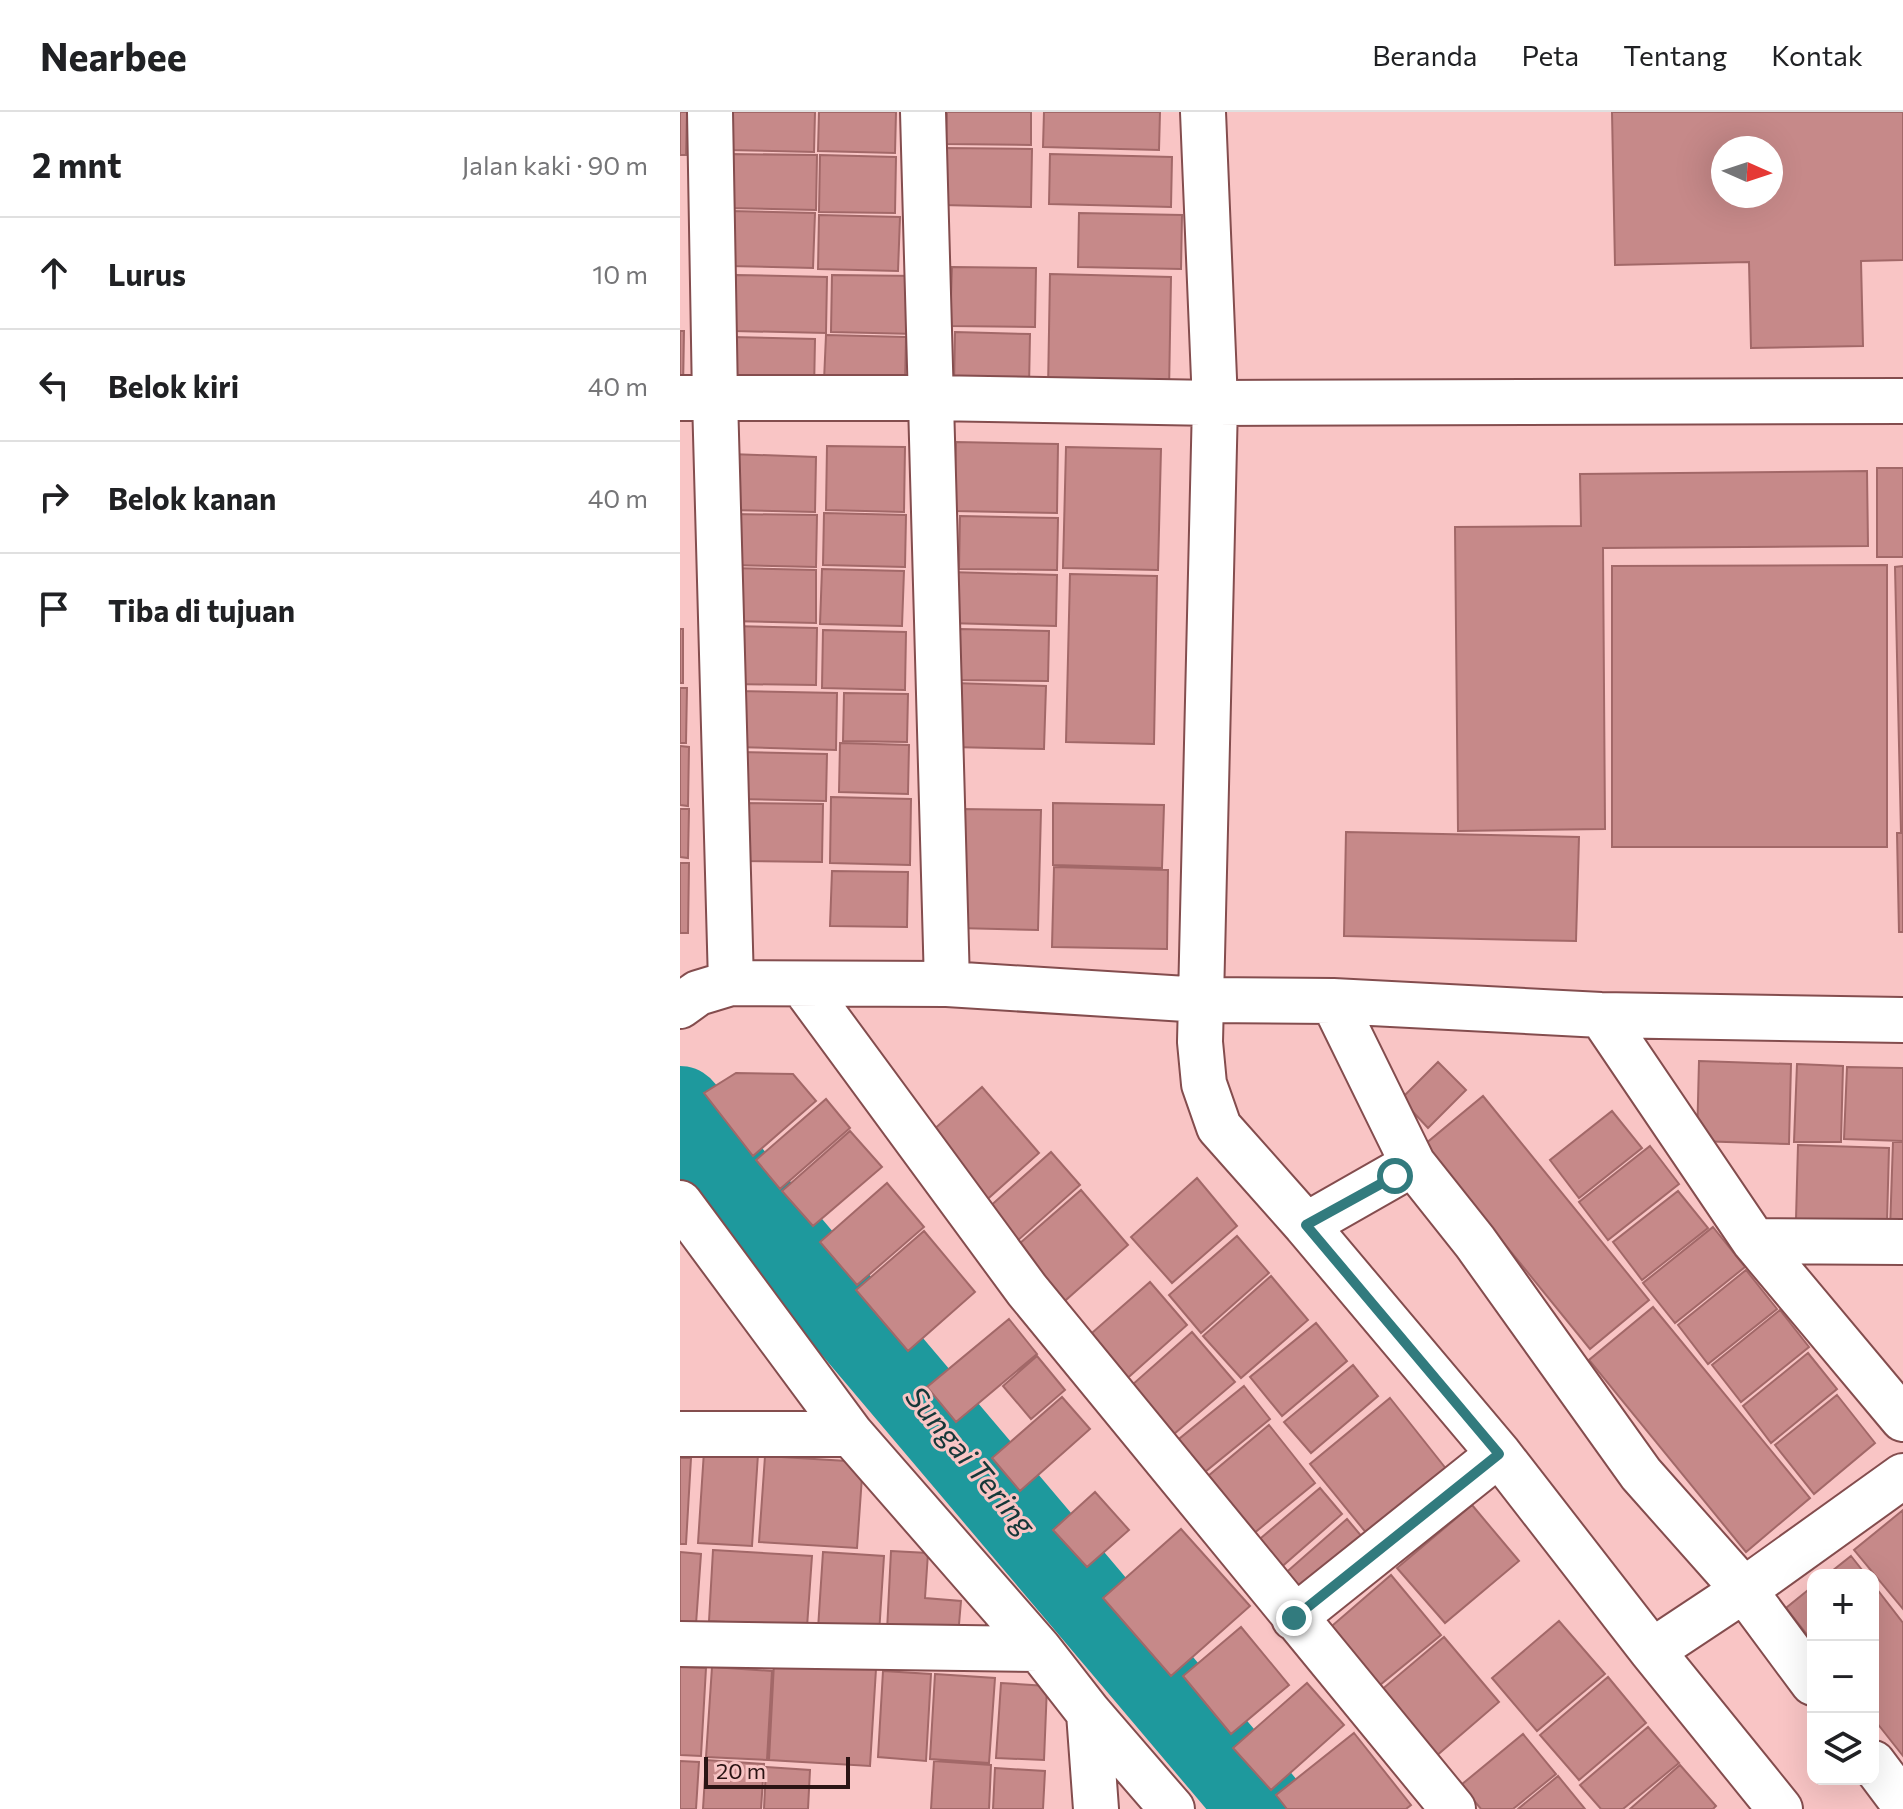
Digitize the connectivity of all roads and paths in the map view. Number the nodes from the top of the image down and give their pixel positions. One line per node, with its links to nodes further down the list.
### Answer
1 (710, 112): 4 (street)
2 (923, 112): 5 (street)
3 (1203, 112): 7 (street)
4 (697, 398): 5 (street); 10 (street)
5 (930, 398): 7 (street); 9 (street)
6 (1903, 401): 7 (street)
7 (1215, 403): 11 (street)
8 (802, 984): 9 (street); 10 (street); 26 (street)
9 (947, 984): 11 (street)
10 (703, 994)
11 (1202, 1000): 12 (street); 17 (street)
12 (1333, 1001): 13 (street); 15 (street)
13 (1601, 1015): 14 (street); 18 (street)
14 (1903, 1020)
15 (1413, 1164): 17 (street); 25 (street)
16 (680, 1203): 22 (street)
17 (1306, 1225): 23 (street)
18 (1754, 1241): 19 (street); 20 (street)
19 (1903, 1242)
20 (1903, 1419)
21 (680, 1434): 22 (street)
22 (851, 1434): 28 (street)
23 (1499, 1454): 26 (street); 29 (street)
24 (1903, 1476): 25 (street)
25 (1744, 1590): 29 (street); 30 (street)
26 (1294, 1618): 36 (street)
27 (680, 1644): 28 (street)
28 (1039, 1649): 31 (street)
29 (1652, 1651): 37 (street)
30 (1807, 1675)
31 (1089, 1713): 34 (street); 35 (street)
32 (1879, 1771): 33 (street)
33 (1903, 1803)
34 (1096, 1809)
35 (1172, 1809)
36 (1453, 1809)
37 (1780, 1809)

